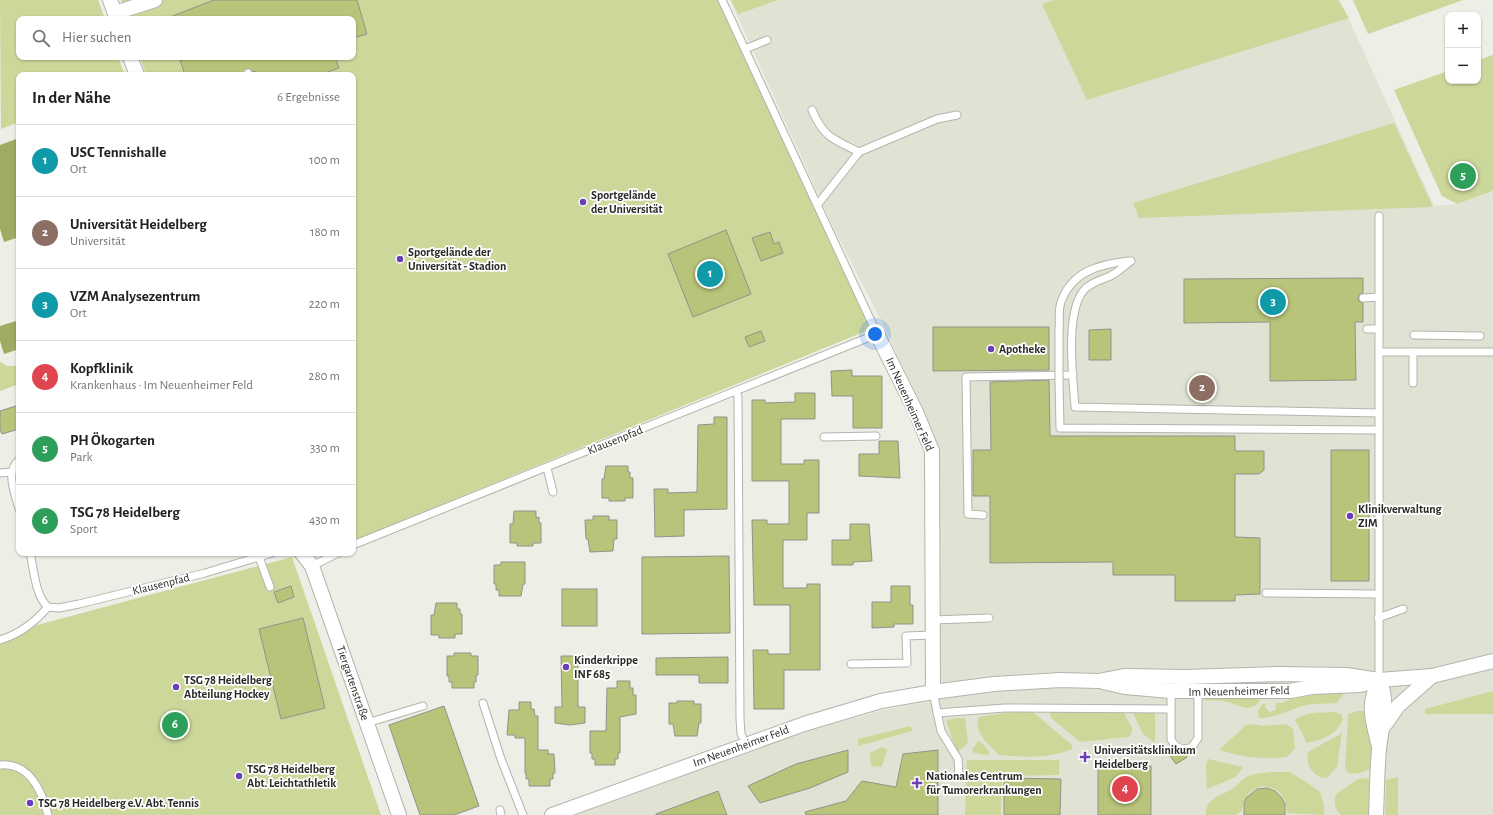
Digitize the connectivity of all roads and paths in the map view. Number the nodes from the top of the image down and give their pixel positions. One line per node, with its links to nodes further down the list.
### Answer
1 (155, 0): 3 (street)
2 (722, 0): 5 (lane)
3 (114, 11)
4 (767, 40): 5 (lane)
5 (745, 49): 11 (lane)
6 (131, 60): 7 (street)
7 (136, 72)
8 (812, 110): 10 (lane)
9 (957, 115): 10 (lane)
10 (859, 152): 11 (lane)
11 (818, 204): 17 (lane)
12 (1379, 216): 13 (lane)
13 (1379, 297): 14 (lane); 16 (lane)
14 (1363, 298)
15 (1367, 329): 16 (lane)
16 (1379, 329): 20 (lane)
17 (878, 334): 25 (lane, Klausenpfad); 51 (street, Im Neuenheimer Feld)
18 (1414, 335): 19 (lane)
19 (1480, 336)
20 (1379, 352): 21 (lane); 26 (lane)
21 (1413, 352): 22 (lane); 24 (lane)
22 (1493, 352)
23 (1073, 375): 26 (lane); 27 (lane, bridge); 36 (lane)
24 (1413, 383)
25 (736, 391): 31 (lane, Klausenpfad); 69 (lane)
26 (1379, 413): 27 (lane)
27 (1379, 430): 46 (lane)
28 (876, 436): 29 (lane)
29 (824, 437)
30 (16, 464): 32 (lane)
31 (546, 468): 35 (lane); 37 (lane, Klausenpfad)
32 (12, 469): 33 (lane); 34 (lane)
33 (0, 473)
34 (16, 492)
35 (553, 492)
36 (983, 515)
37 (356, 544)
38 (31, 556): 47 (lane)
39 (262, 556): 42 (lane, Klausenpfad)
40 (304, 556): 43 (street, Tiergartenstraße)
41 (332, 556): 43 (lane)
42 (259, 557): 44 (lane); 47 (lane, Klausenpfad)
43 (312, 566): 67 (street, Tiergartenstraße)
44 (270, 587)
45 (1266, 593): 46 (lane)
46 (1378, 594): 50 (lane)
47 (48, 607): 53 (lane)
48 (1403, 609): 50 (lane)
49 (989, 618): 51 (lane)
50 (1378, 618): 58 (lane)
51 (933, 620): 52 (street, Im Neuenheimer Feld)
52 (933, 635): 55 (lane); 62 (street, Im Neuenheimer Feld)
53 (0, 640)
54 (1493, 661): 56 (street, Im Neuenheimer Feld)
55 (851, 664)
56 (1432, 676): 58 (street, Im Neuenheimer Feld); 68 (street, Im Neuenheimer Feld)
57 (1172, 677): 58 (street, Im Neuenheimer Feld); 59 (street, Im Neuenheimer Feld); 60 (lane)
58 (1379, 680): 61 (street, Im Neuenheimer Feld); 68 (street, Im Neuenheimer Feld); 70 (street, Im Neuenheimer Feld)
59 (1098, 681): 60 (street, Im Neuenheimer Feld); 62 (street, Im Neuenheimer Feld)
60 (1171, 691): 61 (street, Im Neuenheimer Feld); 65 (lane)
61 (1198, 691): 65 (lane)
62 (933, 692): 66 (lane); 69 (street, Im Neuenheimer Feld)
63 (483, 703): 75 (lane)
64 (423, 706): 67 (lane)
65 (1171, 709): 66 (lane)
66 (937, 713): 72 (lane)
67 (367, 723): 74 (street, Tiergartenstraße)
68 (1384, 726): 70 (street, Im Neuenheimer Feld)
69 (746, 744): 76 (street, Im Neuenheimer Feld)
70 (1379, 749): 77 (street, Im Neuenheimer Feld)
71 (0, 765): 73 (lane)
72 (959, 777)
73 (48, 815)
74 (399, 815)
75 (523, 815)
76 (552, 815)
77 (1376, 815)

